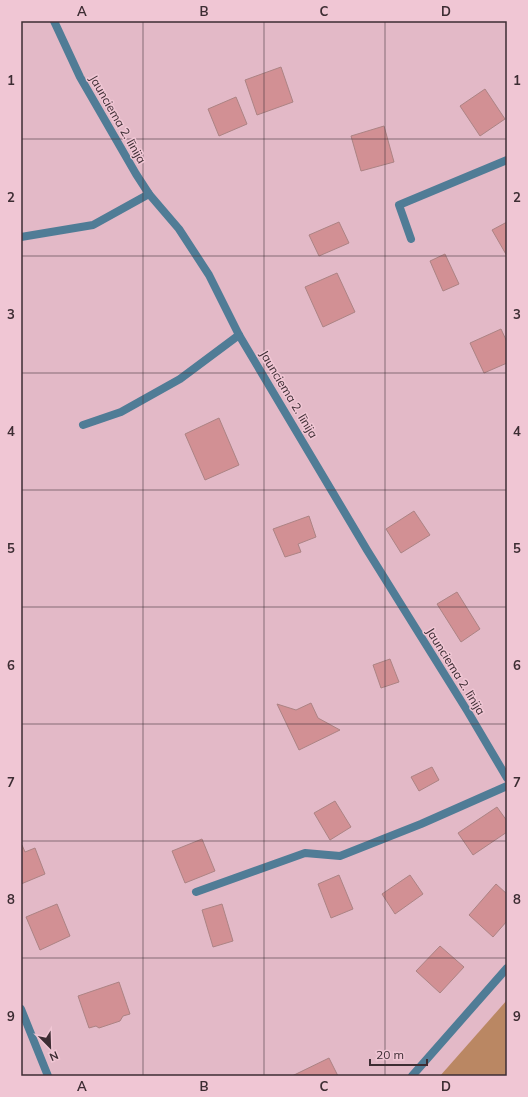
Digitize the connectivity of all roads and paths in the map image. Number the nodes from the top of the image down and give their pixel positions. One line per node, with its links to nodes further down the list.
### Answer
1 (54, 21): 3 (street, Jaunciema 2. līnija)
2 (507, 160): 5 (street)
3 (149, 194): 4 (street); 6 (street, Jaunciema 2. līnija)
4 (21, 237)
5 (412, 239)
6 (239, 335): 7 (street); 8 (street, Jaunciema 2. līnija)
7 (83, 425)
8 (507, 778)
9 (507, 786): 10 (street)
10 (196, 892)
11 (507, 968): 14 (street)
12 (21, 1009): 13 (street)
13 (48, 1076)
14 (412, 1076)

